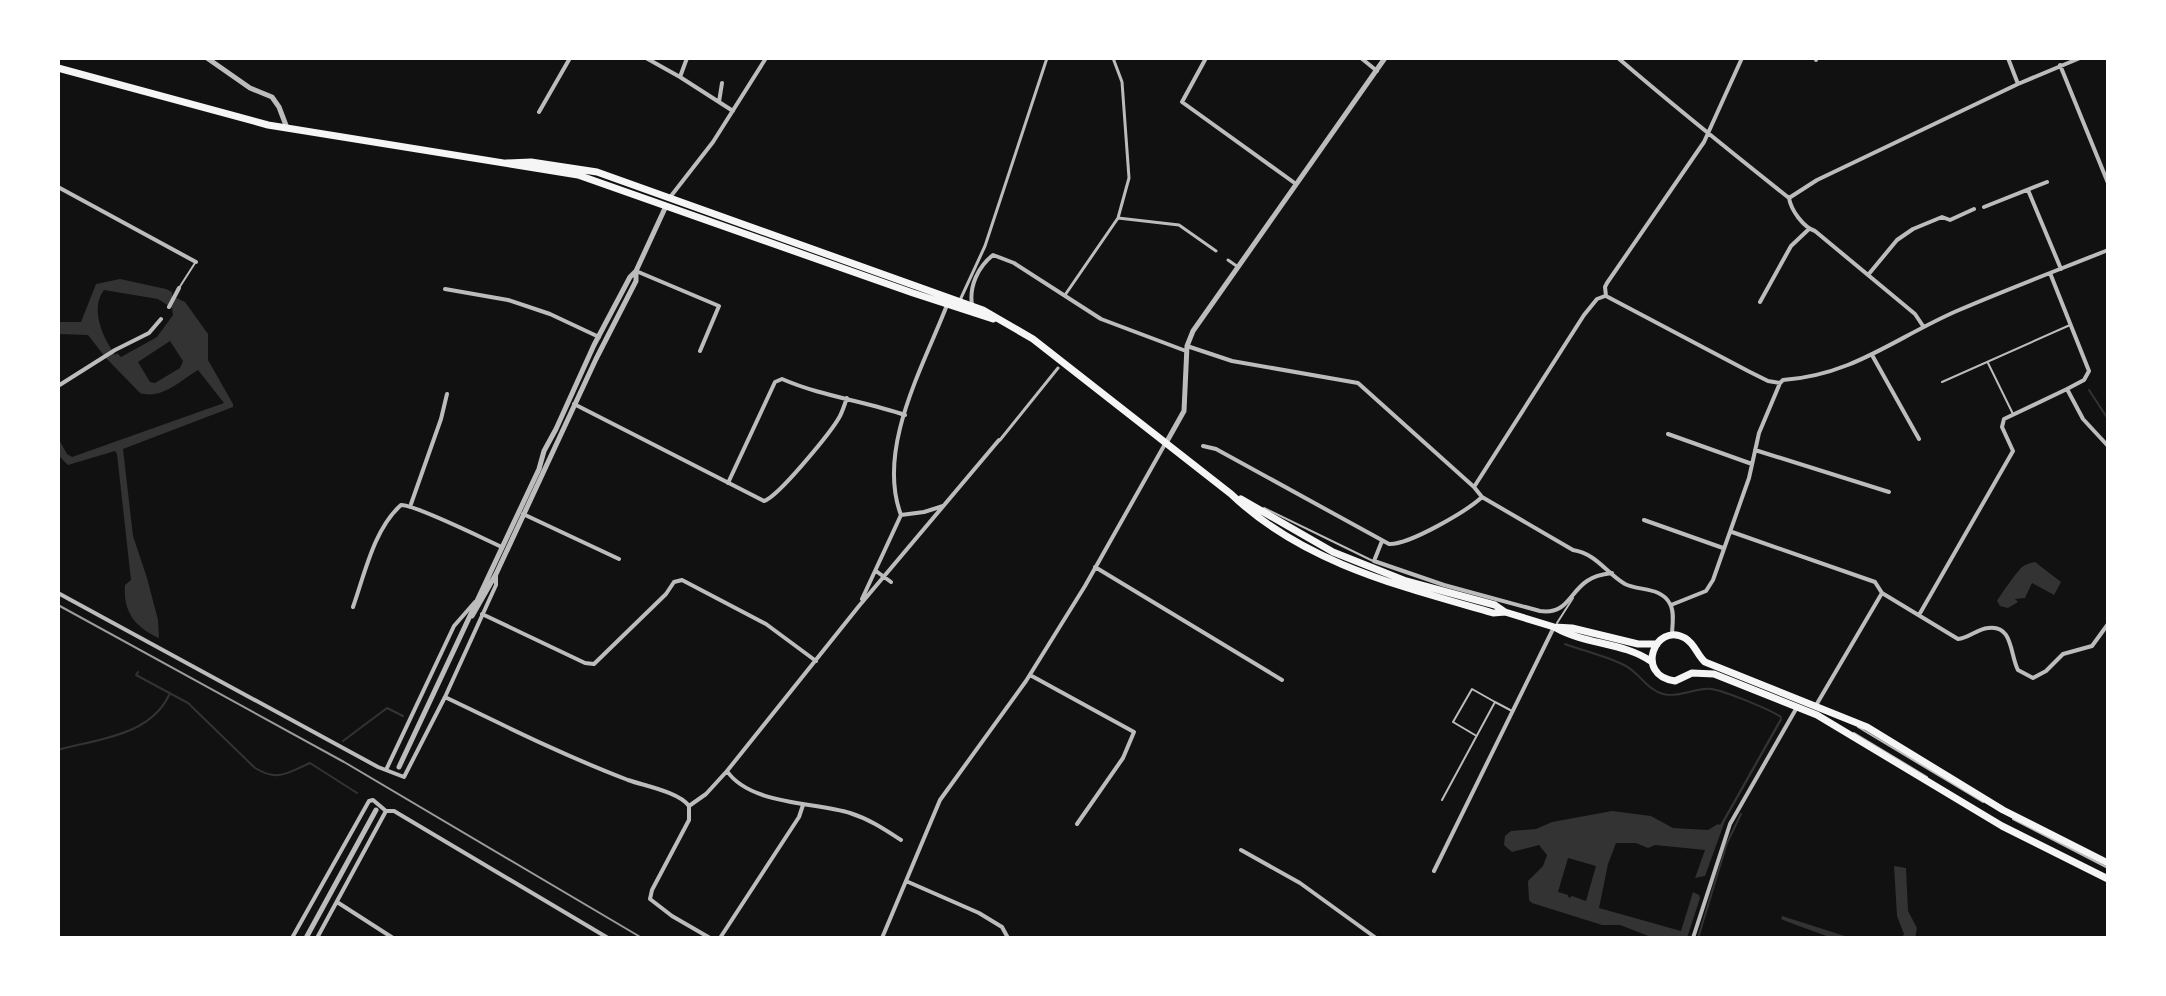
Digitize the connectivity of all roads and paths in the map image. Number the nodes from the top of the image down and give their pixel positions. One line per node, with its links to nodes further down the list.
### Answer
1 (207, 58): 24 (street)
2 (570, 58): 23 (street)
3 (646, 58): 18 (street)
4 (687, 58): 18 (street)
5 (766, 58): 22 (street)
6 (1047, 58): 37 (street)
7 (1113, 58): 35 (street)
8 (1206, 58): 28 (street)
9 (1361, 58): 17 (street)
10 (1385, 58): 17 (street)
11 (1618, 58): 25 (street)
12 (1742, 58): 25 (street)
13 (2008, 58): 20 (street)
14 (2080, 58): 15 (street)
15 (2060, 65): 20 (street); 27 (street)
16 (58, 68): 24 (main road)
17 (1377, 71): 28 (street)
18 (680, 77): 21 (street)
19 (722, 83): 21 (street)
20 (2018, 84): 31 (street)
21 (719, 102): 22 (street)
22 (733, 111): 32 (street)
23 (539, 112)
24 (287, 129): 32 (main road)
25 (1709, 134): 31 (street); 51 (street)
26 (2047, 182): 30 (street)
27 (2108, 183)
28 (1296, 184): 43 (street)
29 (58, 187): 42 (street)
30 (2028, 190): 33 (street); 44 (street)
31 (1789, 198): 36 (street)
32 (668, 202): 45 (street); 53 (main road)
33 (1984, 207)
34 (1974, 209): 47 (street)
35 (1118, 218): 39 (street); 50 (street)
36 (1809, 229): 47 (street); 54 (street)
37 (985, 246): 40 (street); 52 (street)
38 (2108, 250): 44 (street)
39 (1216, 251)
40 (993, 255): 50 (street); 55 (street)
41 (1228, 260): 43 (street)
42 (196, 262): 48 (lane)
43 (1238, 267): 63 (street)
44 (2061, 269): 46 (street)
45 (636, 271): 61 (street); 62 (street); 64 (street)
46 (2050, 273): 59 (street); 60 (street)
47 (1868, 275): 60 (street)
48 (179, 288): 56 (street)
49 (445, 289): 61 (street)
50 (1065, 295): 63 (street)
51 (1606, 296): 69 (street); 88 (street)
52 (961, 298)
53 (948, 301): 55 (main road); 58 (main road); 76 (street)
54 (1760, 302)
55 (972, 305): 58 (main road)
56 (169, 307)
57 (161, 319): 70 (street)
58 (999, 320): 80 (main road)
59 (2071, 325): 66 (lane); 71 (street)
60 (1923, 326): 65 (street)
61 (599, 337): 62 (street); 84 (street)
62 (606, 340): 74 (street)
63 (1186, 348): 80 (street); 88 (street)
64 (700, 351)
65 (1872, 355): 69 (street); 78 (street)
66 (1988, 362): 68 (lane); 75 (lane)
67 (1058, 368): 79 (street)
68 (1942, 382)
69 (1780, 383): 83 (street)
70 (58, 386)
71 (2067, 389): 75 (street); 82 (street)
72 (447, 394): 92 (street)
73 (847, 398): 76 (street); 87 (street); 87 (street)
74 (574, 404): 85 (street); 87 (street)
75 (2013, 414): 119 (street)
76 (905, 415): 96 (street)
77 (1668, 434): 86 (street)
78 (1919, 439)
79 (999, 440): 93 (street)
80 (1165, 444): 90 (main road); 104 (street)
81 (1203, 446): 99 (street)
82 (2108, 446)
83 (1755, 450): 86 (street); 89 (street)
84 (544, 451): 85 (street); 100 (street)
85 (553, 455): 95 (street)
86 (1752, 464): 98 (street)
87 (728, 483)
88 (1474, 487): 91 (street)
89 (1889, 492)
90 (1231, 494): 94 (main road); 117 (main road)
91 (1482, 497): 99 (street); 106 (street)
92 (411, 504): 100 (street); 116 (street)
93 (945, 505): 96 (street); 108 (street)
94 (1256, 507): 103 (lane); 117 (main road)
95 (523, 514): 102 (street); 107 (street)
96 (901, 515): 105 (street)
97 (1644, 520): 101 (street)
98 (1732, 532): 101 (street); 111 (street)
99 (1382, 541): 103 (street)
100 (502, 547): 113 (street)
101 (1723, 548): 114 (street)
102 (619, 559)
103 (1374, 561): 112 (street)
104 (1095, 567): 129 (street); 130 (street)
105 (876, 571): 108 (street); 115 (street)
106 (1612, 573): 112 (street); 114 (street)
107 (496, 574): 118 (street); 120 (street)
108 (884, 578): 109 (street); 115 (street)
109 (891, 582)
110 (58, 593): 138 (street)
111 (1882, 593): 119 (street); 134 (street)
112 (1573, 598): 122 (lane)
113 (475, 602): 120 (street); 138 (street)
114 (1671, 605): 123 (street)
115 (859, 606): 126 (street)
116 (353, 607)
117 (1505, 612): 122 (main road)
118 (482, 614): 126 (street); 131 (street)
119 (1919, 615): 121 (street)
120 (469, 620): 137 (street)
121 (2108, 624)
122 (1554, 627): 124 (main road); 127 (main road); 135 (street)
123 (1672, 635): 124 (main road); 125 (main road)
124 (1657, 644): 127 (main road)
125 (1697, 655): 128 (main road); 134 (main road)
126 (816, 661): 139 (street)
127 (1652, 662): 128 (main road)
128 (1692, 673): 133 (main road)
129 (1030, 675): 145 (street); 151 (street)
130 (1282, 680)
131 (445, 697): 138 (street); 142 (street)
132 (1495, 702): 135 (lane); 136 (lane); 136 (lane)
133 (1798, 707): 150 (main road); 163 (street)
134 (1815, 707): 148 (main road)
135 (1514, 712): 149 (street)
136 (1476, 736): 140 (lane)
137 (399, 767)
138 (386, 770)
139 (727, 771): 141 (street); 142 (street)
140 (1442, 800)
141 (803, 805): 146 (street); 159 (street)
142 (689, 806): 158 (street)
143 (376, 810): 154 (street)
144 (386, 811): 152 (street); 153 (street); 157 (street)
145 (1077, 824)
146 (901, 840)
147 (1241, 850): 162 (street)
148 (2108, 865)
149 (1434, 871)
150 (2108, 877)
151 (906, 881): 160 (street); 161 (street)
152 (337, 902): 155 (street); 156 (street)
153 (292, 938)
154 (306, 938)
155 (317, 938)
156 (393, 938)
157 (608, 938)
158 (710, 938)
159 (720, 938)
160 (882, 938)
161 (1008, 938)
162 (1376, 938)
163 (1693, 938)

